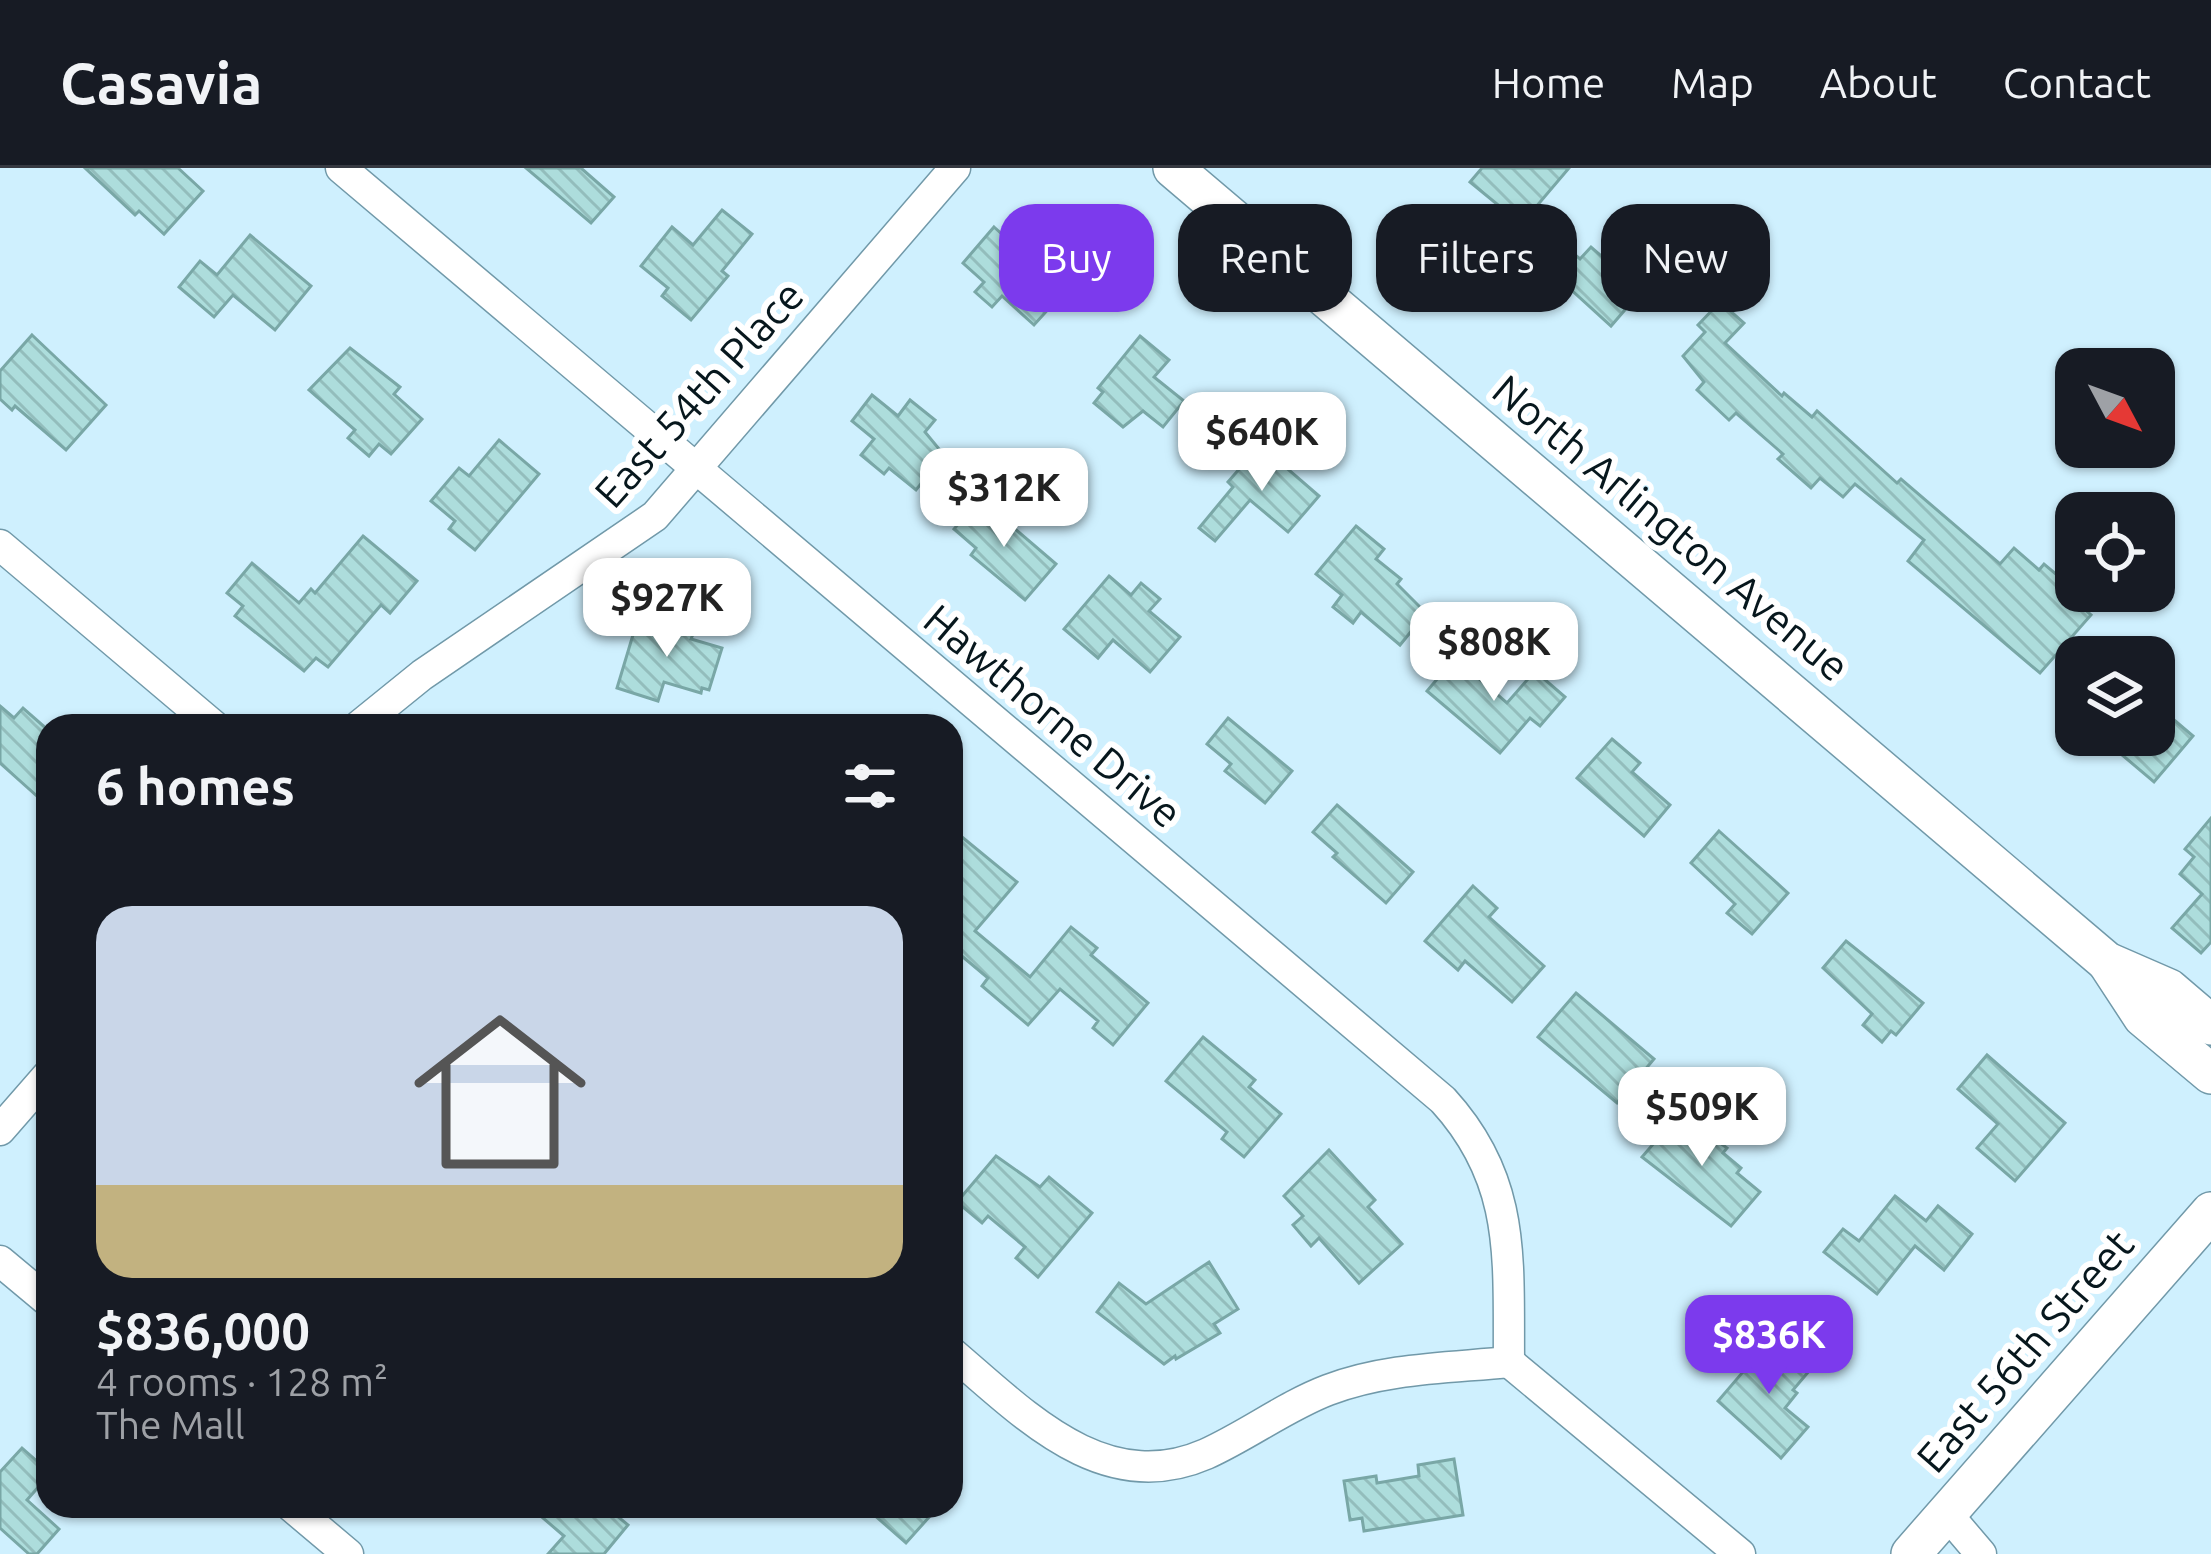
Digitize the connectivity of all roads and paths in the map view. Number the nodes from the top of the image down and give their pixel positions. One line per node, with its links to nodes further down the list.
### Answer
1 (341, 168): 4 (street, Hawthorne Drive)
2 (955, 168): 4 (street, East 54th Place)
3 (1173, 168): 8 (main road, North Arlington Avenue)
4 (695, 468): 7 (street, East 54th Place); 17 (street, Hawthorne Drive)
5 (0, 545): 6 (street)
6 (200, 714)
7 (374, 714)
8 (2107, 962): 9 (main road, North Arlington Avenue); 10 (main road, North Arlington Avenue)
9 (2211, 1025)
10 (2211, 1074)
11 (36, 1089): 12 (street)
12 (0, 1130)
13 (2211, 1212): 18 (main road, East 56th Street)
14 (0, 1261): 15 (street)
15 (36, 1291)
16 (963, 1362): 17 (street)
17 (1509, 1362): 21 (street)
18 (1947, 1514): 22 (main road, East 56th Street); 23 (street)
19 (305, 1518): 20 (street)
20 (347, 1554)
21 (1740, 1554)
22 (1911, 1554)
23 (1981, 1554)

